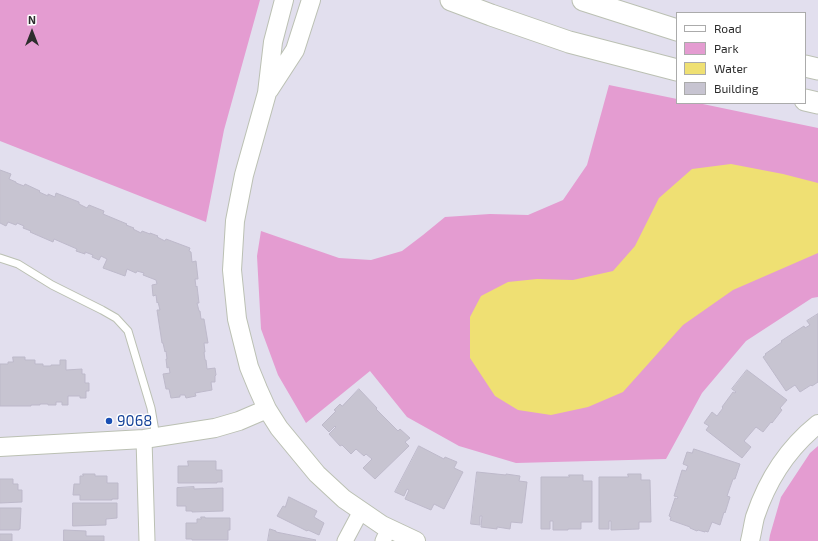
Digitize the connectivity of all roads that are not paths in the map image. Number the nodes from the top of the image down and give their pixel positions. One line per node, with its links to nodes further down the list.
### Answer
1 (284, 0): 10 (street)
2 (311, 0): 10 (street)
3 (451, 0): 9 (main road)
4 (583, 0): 5 (main road)
5 (609, 4): 6 (main road)
6 (676, 30)
7 (806, 66): 8 (main road)
8 (818, 69)
9 (676, 70)
10 (267, 92): 14 (street)
11 (806, 100): 12 (main road)
12 (818, 103)
13 (0, 258): 16 (lane)
14 (267, 409): 16 (street); 18 (street)
15 (818, 424): 23 (street)
16 (150, 438): 17 (street); 20 (street)
17 (0, 447)
18 (361, 511): 19 (street); 21 (street)
19 (386, 535): 22 (street)
20 (147, 541)
21 (345, 541)
22 (416, 541)
23 (750, 541)

